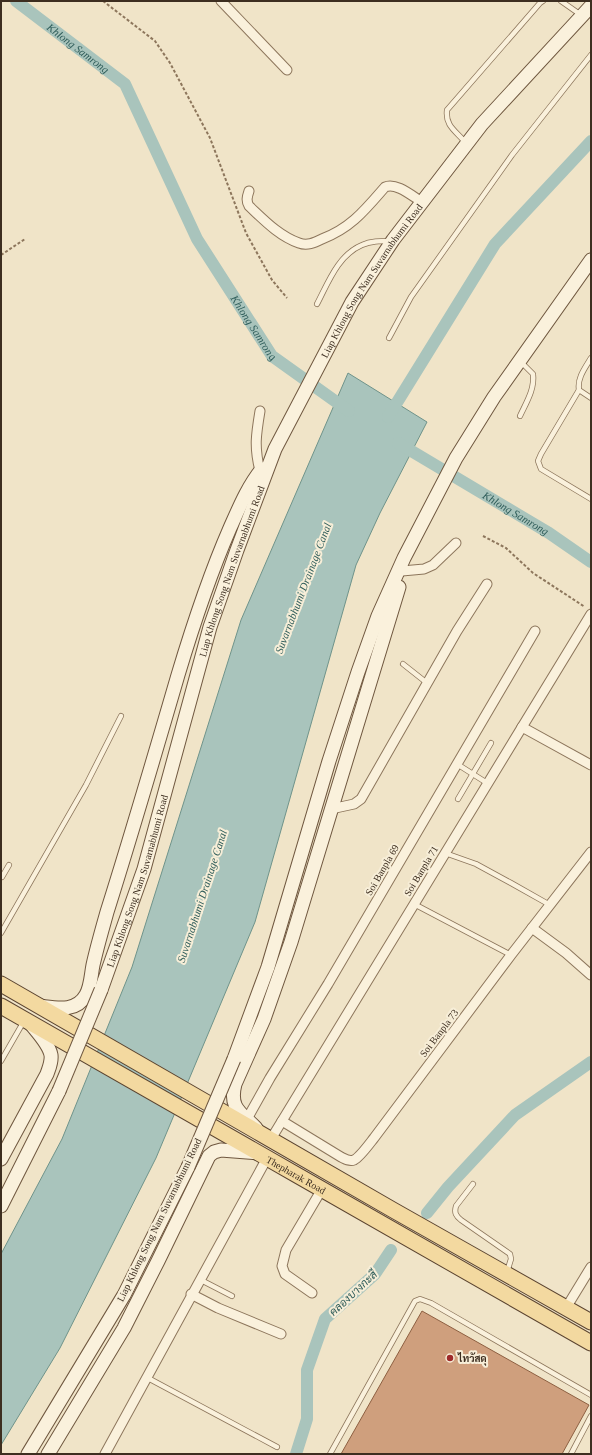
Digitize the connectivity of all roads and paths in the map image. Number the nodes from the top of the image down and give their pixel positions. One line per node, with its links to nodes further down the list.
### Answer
1 (103, 1): 15 (path)
2 (221, 1): 7 (street)
3 (543, 1): 8 (lane)
4 (561, 1): 5 (lane)
5 (586, 11): 8 (main road, Liap Khlong Song Nam Suvarnabhumi Road)
6 (591, 55): 17 (lane)
7 (287, 70)
8 (467, 144): 10 (main road, Liap Khlong Song Nam Suvarnabhumi Road)
9 (249, 191): 10 (street)
10 (422, 202): 12 (main road, Liap Khlong Song Nam Suvarnabhumi Road)
11 (25, 239): 13 (path)
12 (393, 240): 16 (lane); 24 (main road, Liap Khlong Song Nam Suvarnabhumi Road)
13 (1, 255)
14 (591, 260): 19 (main road, Liap Khlong Song Nam Suvarnabhumi Road)
15 (287, 298)
16 (317, 304)
17 (389, 338)
18 (591, 358): 20 (lane)
19 (519, 361): 23 (lane); 29 (main road, Liap Khlong Song Nam Suvarnabhumi Road)
20 (580, 390): 21 (lane); 26 (lane)
21 (591, 398)
22 (260, 411): 25 (street)
23 (520, 416)
24 (273, 453): 25 (main road); 67 (main road, Liap Khlong Song Nam Suvarnabhumi Road, bridge)
25 (260, 471): 57 (main road)
26 (591, 499)
27 (483, 536): 32 (path)
28 (456, 543): 30 (street)
29 (407, 552): 30 (main road); 82 (main road, Liap Khlong Song Nam Suvarnabhumi Road, bridge)
30 (402, 571): 44 (main road)
31 (487, 584): 35 (street)
32 (591, 613): 37 (street, Soi Banpla 71)
33 (535, 631): 39 (street, Soi Banpla 69)
34 (403, 664): 35 (lane)
35 (427, 683): 44 (street)
36 (121, 716): 52 (lane)
37 (522, 727): 40 (street); 42 (street, Soi Banpla 71)
38 (491, 743): 41 (lane)
39 (457, 764): 41 (lane); 60 (street, Soi Banpla 69)
40 (591, 765)
41 (473, 774): 42 (lane); 43 (lane)
42 (487, 783): 46 (street, Soi Banpla 71)
43 (458, 799)
44 (331, 809): 60 (main road)
45 (591, 852): 50 (street, Soi Banpla 73)
46 (445, 853): 49 (street, Soi Banpla 71); 50 (lane)
47 (9, 865): 48 (lane)
48 (2, 877)
49 (414, 904): 53 (lane); 61 (street, Soi Banpla 71)
50 (550, 905): 51 (street, Soi Banpla 73)
51 (532, 928): 53 (street, Soi Banpla 73); 54 (street)
52 (1, 933)
53 (511, 955): 61 (street, Soi Banpla 73)
54 (591, 974)
55 (1, 984): 57 (main road, Thepharak Road)
56 (1, 1006): 58 (main road, Thepharak Road)
57 (38, 1006): 62 (main road, Thepharak Road, bridge)
58 (27, 1021): 59 (lane); 63 (main road, Thepharak Road, bridge); 64 (main road)
59 (1, 1061)
60 (247, 1119): 62 (main road)
61 (282, 1121): 62 (street, Soi Banpla 71)
62 (267, 1137): 69 (main road, Thepharak Road)
63 (263, 1155): 66 (main road, Thepharak Road); 70 (street); 83 (main road)
64 (1, 1159)
65 (472, 1184): 69 (lane)
66 (322, 1189): 71 (street); 77 (main road, Thepharak Road)
67 (1, 1206)
68 (591, 1267): 74 (street)
69 (507, 1274): 74 (main road, Thepharak Road)
70 (199, 1279): 72 (street); 73 (lane)
71 (312, 1293)
72 (191, 1294): 76 (street); 78 (street)
73 (232, 1296)
74 (566, 1308): 75 (main road, Thepharak Road)
75 (591, 1322)
76 (280, 1334)
77 (591, 1343)
78 (146, 1377): 81 (lane); 84 (street)
79 (591, 1395): 85 (lane)
80 (591, 1416): 86 (lane)
81 (277, 1447)
82 (28, 1454)
83 (48, 1454)
84 (105, 1454)
85 (330, 1454)
86 (571, 1454)

